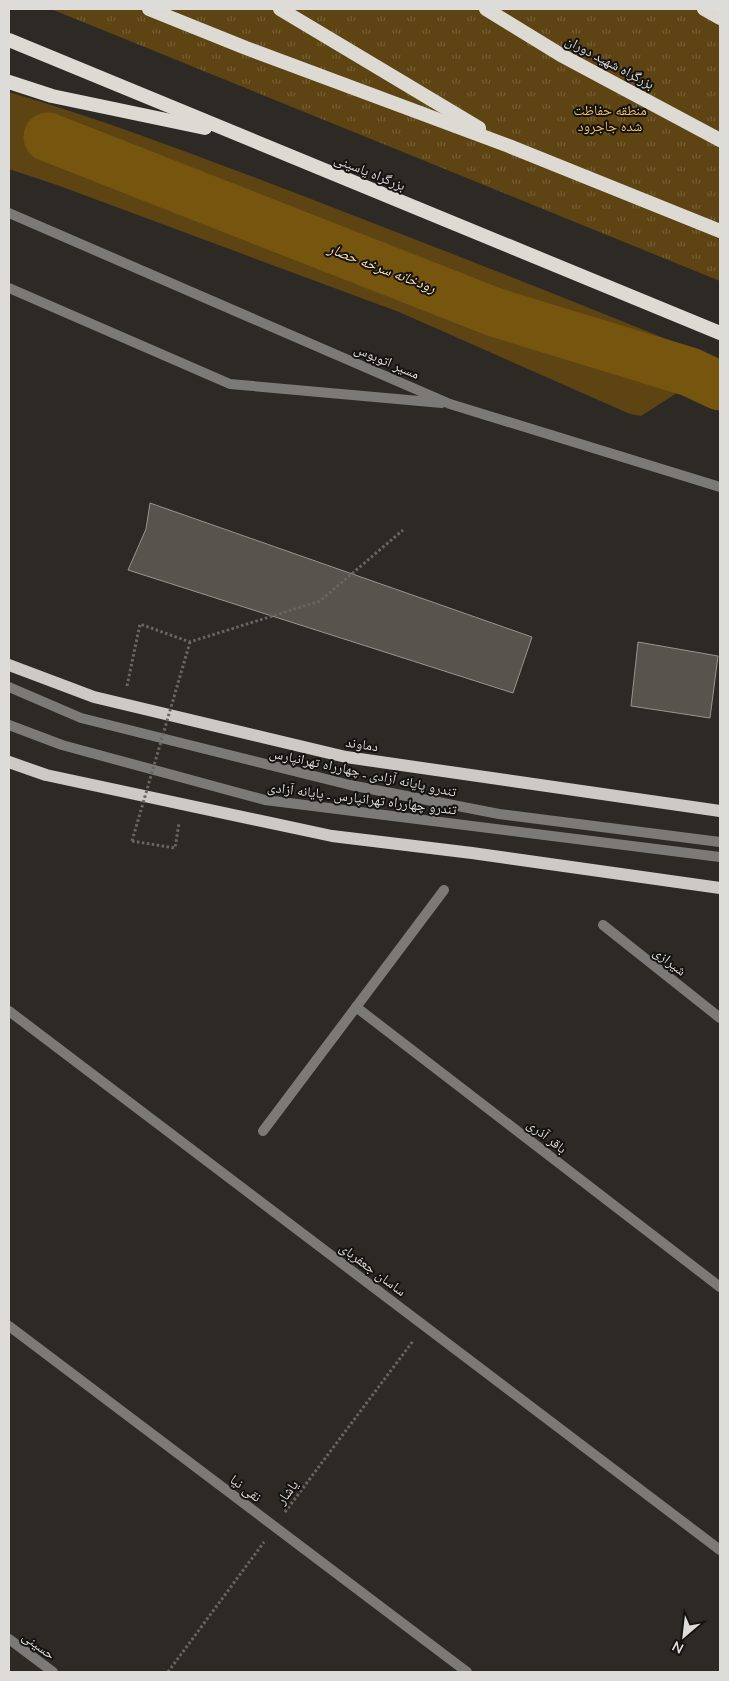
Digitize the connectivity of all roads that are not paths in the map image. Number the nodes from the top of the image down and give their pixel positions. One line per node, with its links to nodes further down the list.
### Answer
1 (149, 9): 10 (highway)
2 (280, 9): 10 (highway)
3 (486, 9): 9 (highway, بزرگراه شهید دوران)
4 (704, 9): 5 (highway)
5 (720, 18)
6 (9, 40): 8 (highway, بزرگراه یاسینی)
7 (9, 82): 8 (highway)
8 (240, 136): 14 (highway, بزرگراه یاسینی)
9 (720, 140)
10 (509, 146): 12 (highway)
11 (9, 212): 15 (street, مسیر اتوبوس)
12 (720, 230)
13 (9, 288): 15 (street)
14 (720, 333)
15 (450, 404): 16 (street, مسیر اتوبوس)
16 (720, 487)
17 (9, 665): 21 (main road, دماوند)
18 (9, 688): 22 (street, تندرو پایانه آزادی ـ چهارراه تهرانپارس)
19 (9, 725): 23 (street, تندرو چهارراه تهرانپارس ـ پایانه آزادی)
20 (9, 762): 24 (main road)
21 (720, 811)
22 (720, 842)
23 (720, 857)
24 (720, 888)
25 (444, 890): 27 (street)
26 (602, 925): 29 (street, شیرازی)
27 (356, 1007): 30 (street); 31 (street, باقر آذری)
28 (9, 1011): 33 (street, ساسان جعفربای)
29 (720, 1018)
30 (263, 1131)
31 (720, 1286)
32 (9, 1326): 36 (street, نقی نیا)
33 (720, 1550)
34 (9, 1639): 35 (street, حسینی)
35 (52, 1672)
36 (467, 1672)

